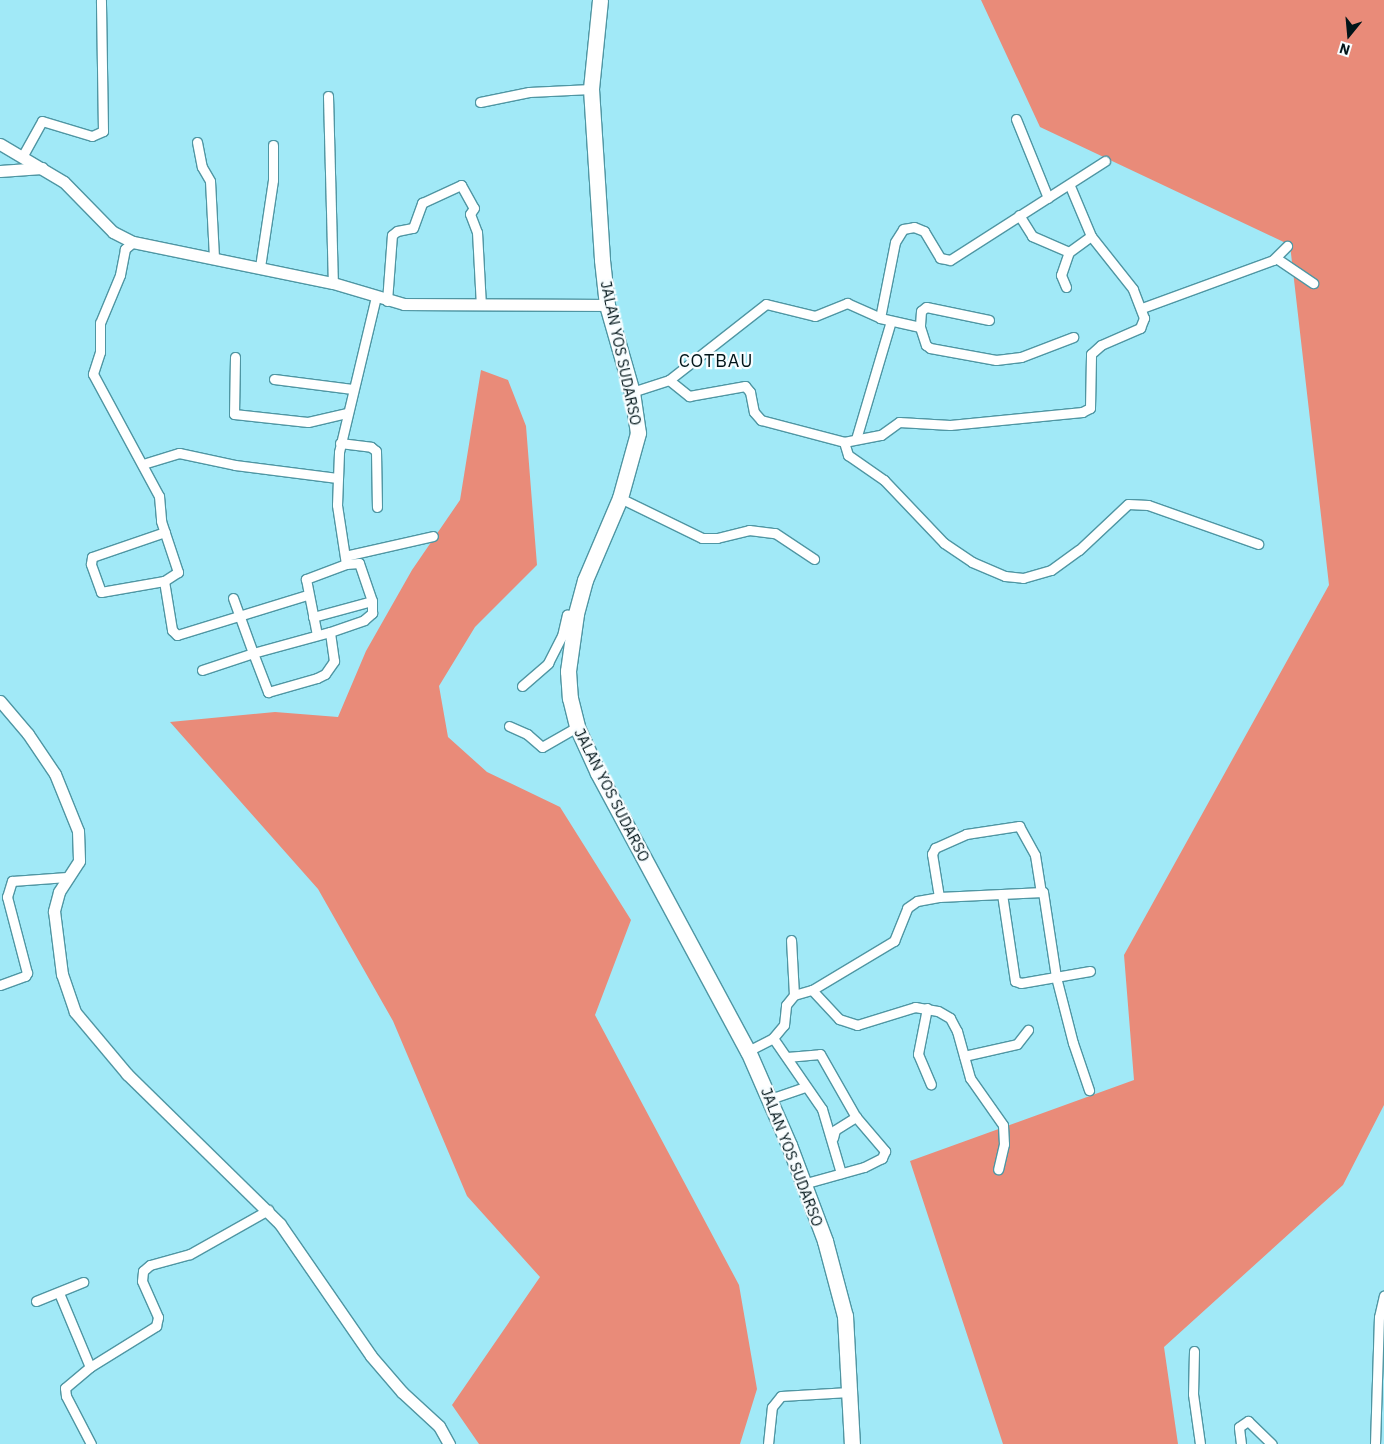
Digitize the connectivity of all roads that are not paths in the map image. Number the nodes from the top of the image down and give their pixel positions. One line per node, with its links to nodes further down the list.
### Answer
1 (101, 0): 10 (street)
2 (600, 0): 3 (highway, JALAN YOS SUDARSO)
3 (591, 89): 5 (street); 29 (highway, JALAN YOS SUDARSO)
4 (328, 96): 24 (street)
5 (480, 102)
6 (1016, 119): 15 (street)
7 (197, 142): 21 (street)
8 (273, 145): 23 (street)
9 (4, 148): 10 (street); 13 (street)
10 (22, 157): 12 (street)
11 (1105, 161): 14 (street)
12 (42, 168): 13 (street); 18 (street)
13 (1, 171)
14 (1070, 186): 15 (street); 17 (street)
15 (1048, 198): 16 (street)
16 (1019, 215): 20 (street); 31 (street)
17 (1092, 236): 20 (street); 30 (street)
18 (133, 242): 21 (street); 45 (street)
19 (1287, 246): 22 (street)
20 (1068, 252): 26 (street)
21 (214, 258): 23 (street)
22 (1276, 258): 25 (street); 30 (street)
23 (260, 268): 24 (street)
24 (333, 283): 27 (street)
25 (1313, 283)
26 (1066, 287)
27 (381, 299): 28 (street); 28 (street); 39 (street)
28 (481, 305): 29 (street)
29 (608, 305): 40 (highway, JALAN YOS SUDARSO)
30 (1142, 308): 42 (street)
31 (880, 318): 33 (street); 38 (street)
32 (989, 320): 34 (street)
33 (891, 321): 34 (street); 42 (street)
34 (920, 327): 35 (street)
35 (1073, 337)
36 (235, 357): 41 (street)
37 (274, 379): 39 (street)
38 (669, 380): 40 (street); 43 (street)
39 (352, 389): 41 (street)
40 (632, 392): 47 (highway, JALAN YOS SUDARSO)
41 (346, 413): 44 (street)
42 (856, 438): 43 (street)
43 (844, 442): 51 (street)
44 (340, 443): 46 (street); 48 (street)
45 (143, 464): 46 (street); 49 (street)
46 (337, 478): 53 (street)
47 (620, 498): 52 (street); 58 (highway, JALAN YOS SUDARSO)
48 (377, 507)
49 (164, 532): 54 (street); 54 (street)
50 (433, 536): 53 (street)
51 (1258, 544)
52 (814, 559)
53 (346, 560): 55 (street); 57 (street)
54 (164, 580): 59 (street)
55 (307, 595): 59 (street); 60 (street)
56 (233, 598): 59 (street)
57 (372, 601): 60 (street); 61 (street)
58 (576, 614): 65 (street); 68 (highway, JALAN YOS SUDARSO)
59 (240, 616): 63 (street)
60 (313, 617): 62 (street)
61 (330, 632): 62 (street); 63 (street)
62 (317, 635): 63 (street)
63 (253, 653): 64 (street)
64 (202, 670)
65 (522, 686)
66 (0, 701): 69 (street)
67 (509, 726): 68 (street)
68 (577, 727): 82 (highway, JALAN YOS SUDARSO)
69 (68, 877): 76 (street); 94 (street)
70 (1040, 892): 71 (street); 72 (street); 75 (street)
71 (1002, 894): 72 (street); 75 (street)
72 (940, 897): 77 (street)
73 (791, 940): 78 (street)
74 (1090, 971): 75 (street)
75 (1056, 977): 87 (street)
76 (0, 985)
77 (812, 990): 78 (street); 79 (street)
78 (794, 995): 81 (street)
79 (928, 1008): 83 (street); 85 (street)
80 (1028, 1030): 83 (street)
81 (773, 1038): 82 (street); 84 (street)
82 (748, 1051): 88 (highway, JALAN YOS SUDARSO)
83 (964, 1056): 91 (street)
84 (788, 1057): 86 (street); 89 (street)
85 (931, 1084)
86 (806, 1086): 88 (street); 90 (street)
87 (1089, 1090)
88 (770, 1099): 93 (highway, JALAN YOS SUDARSO)
89 (856, 1117): 90 (street); 92 (street)
90 (833, 1138): 92 (street)
91 (998, 1169)
92 (841, 1173): 93 (street)
93 (804, 1184): 101 (highway, JALAN YOS SUDARSO)
94 (268, 1210): 100 (street); 104 (street)
95 (83, 1282): 96 (street)
96 (59, 1293): 98 (street); 100 (street)
97 (1384, 1296): 102 (street)
98 (36, 1301)
99 (1194, 1351): 107 (street)
100 (90, 1367): 103 (street)
101 (849, 1392): 105 (street); 106 (highway, JALAN YOS SUDARSO)
102 (1380, 1396): 110 (street)
103 (91, 1444)
104 (449, 1444)
105 (768, 1444)
106 (852, 1444)
107 (1200, 1444)
108 (1241, 1444): 109 (street)
109 (1272, 1444)
110 (1375, 1444)

